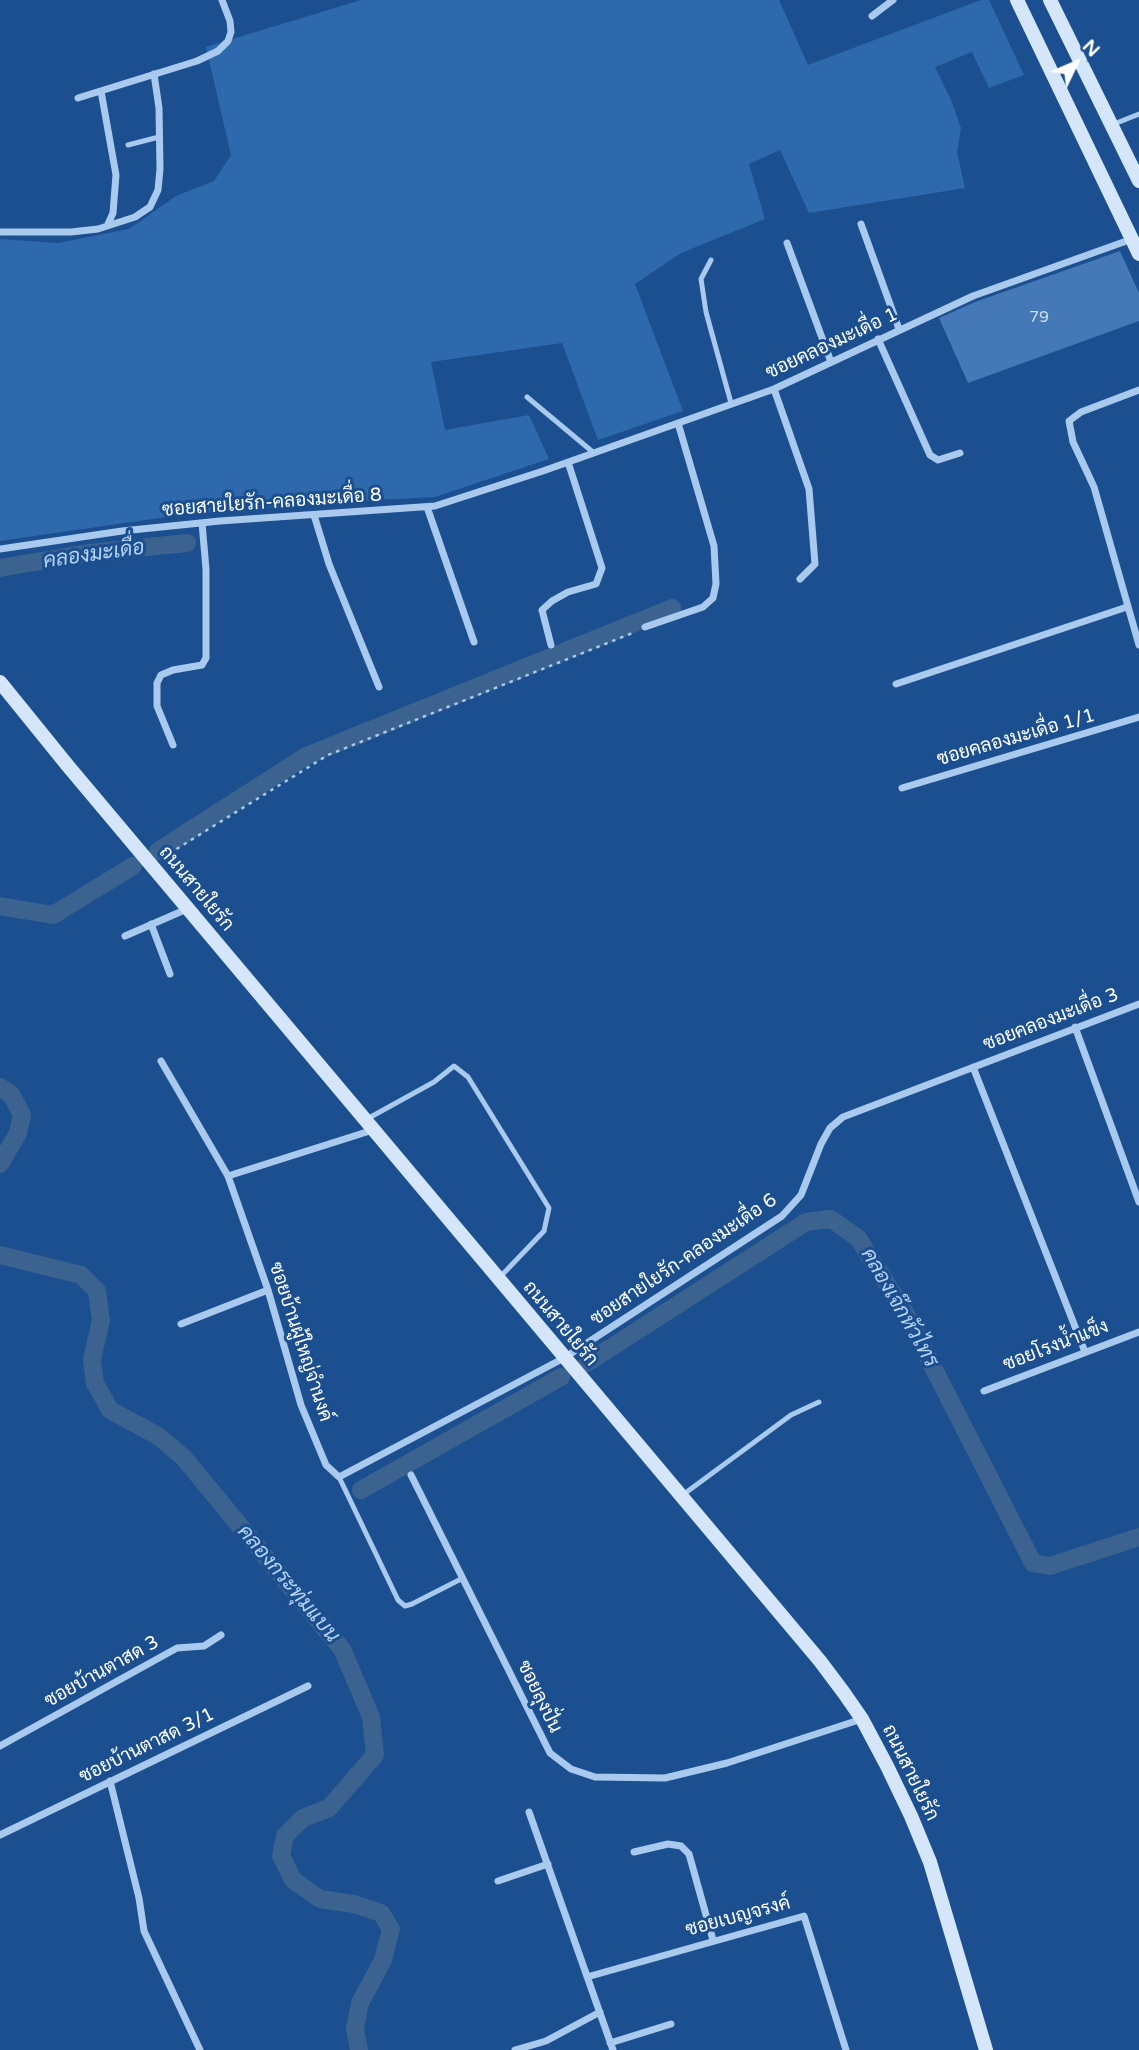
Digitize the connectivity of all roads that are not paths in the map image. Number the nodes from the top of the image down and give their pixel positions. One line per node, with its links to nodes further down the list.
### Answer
1 (222, 0): 6 (street)
2 (893, 0): 5 (street)
3 (1017, 0): 18 (street)
4 (1050, 0): 10 (street)
5 (872, 16)
6 (154, 74): 7 (street); 11 (street)
7 (101, 91): 8 (street); 15 (street)
8 (78, 99)
9 (1139, 114): 10 (lane)
10 (1111, 125): 13 (street)
11 (159, 137): 12 (lane); 15 (street)
12 (128, 145)
13 (1133, 153): 14 (street)
14 (1139, 181)
15 (108, 224): 17 (street)
16 (861, 224): 22 (street)
17 (0, 232)
18 (1132, 239): 20 (street); 22 (street, ซอยคลองมะเดื่อ 1)
19 (787, 243): 24 (street)
20 (1139, 254)
21 (711, 260): 28 (lane)
22 (899, 329): 23 (street, ซอยคลองมะเดื่อ 1)
23 (878, 339): 24 (street, ซอยคลองมะเดื่อ 1); 31 (street)
24 (831, 362): 25 (street, ซอยคลองมะเดื่อ 1)
25 (774, 389): 28 (street, ซอยคลองมะเดื่อ 1); 38 (street)
26 (1139, 390): 39 (street)
27 (527, 397): 30 (lane)
28 (732, 403): 29 (street, ซอยคลองมะเดื่อ 1)
29 (678, 423): 30 (street, ซอยคลองมะเดื่อ 1); 40 (street)
30 (594, 453): 32 (street, ซอยคลองมะเดื่อ 1)
31 (960, 453)
32 (568, 462): 33 (street, ซอยคลองมะเดื่อ 1); 42 (street)
33 (543, 471): 34 (street, ซอยสายใยรัก-คลองมะเดื่อ 8)
34 (427, 507): 35 (street, ซอยสายใยรัก-คลองมะเดื่อ 8); 41 (street)
35 (314, 514): 36 (street, ซอยสายใยรัก-คลองมะเดื่อ 8); 46 (street)
36 (202, 523): 37 (street, ซอยสายใยรัก-คลองมะเดื่อ 8); 48 (street)
37 (0, 550)
38 (800, 579)
39 (1127, 607): 43 (street); 45 (street)
40 (645, 627)
41 (474, 642)
42 (551, 645)
43 (1139, 645)
44 (0, 682): 50 (street, ถนนสายใยรัก)
45 (896, 684)
46 (379, 687)
47 (1139, 717): 49 (street, ซอยคลองมะเดื่อ 1/1)
48 (173, 746)
49 (902, 788)
50 (187, 909): 51 (street); 58 (street, ถนนสายใยรัก)
51 (151, 925): 52 (street); 53 (street)
52 (125, 936)
53 (170, 974)
54 (1139, 1004): 55 (street, ซอยคลองมะเดื่อ 3)
55 (1074, 1027): 57 (street, ซอยคลองมะเดื่อ 3); 60 (street)
56 (160, 1060): 59 (street, ซอยบ้านผู้ใหญ่จำนงค์)
57 (973, 1067): 65 (street); 66 (street, ซอยสายใยรัก-คลองมะเดื่อ 6)
58 (369, 1125): 59 (street); 61 (street, ถนนสายใยรัก); 61 (lane)
59 (228, 1176): 62 (street, ซอยบ้านผู้ใหญ่จำนงค์)
60 (1139, 1202)
61 (498, 1279): 66 (street, ถนนสายใยรัก)
62 (268, 1290): 63 (street); 70 (street, ซอยบ้านผู้ใหญ่จำนงค์)
63 (181, 1324)
64 (1139, 1332): 65 (street, ซอยโรงน้ำแข็ง)
65 (1085, 1352): 67 (street, ซอยโรงน้ำแข็ง)
66 (564, 1359): 70 (street); 71 (street, ถนนสายใยรัก)
67 (985, 1391)
68 (818, 1402): 71 (lane)
69 (411, 1475): 72 (street, ซอยลุงปั่น)
70 (339, 1477): 72 (lane)
71 (681, 1496): 75 (street, ถนนสายใยรัก)
72 (463, 1578): 75 (street, ซอยลุงปั่น)
73 (220, 1635): 76 (street, ซอยบ้านตาสด 3)
74 (308, 1686): 77 (street, ซอยบ้านตาสด 3/1)
75 (862, 1719): 91 (street, ถนนสายใยรัก)
76 (0, 1746)
77 (110, 1781): 79 (street, ซอยบ้านตาสด 3/1); 88 (street)
78 (529, 1812): 81 (street)
79 (0, 1835)
80 (634, 1852): 83 (street)
81 (548, 1864): 82 (street); 84 (street)
82 (498, 1881)
83 (713, 1940): 84 (street, ซอยเบญจรงค์); 90 (street, ซอยเบญจรงค์)
84 (587, 1977): 85 (street)
85 (600, 2012): 87 (street); 89 (street)
86 (671, 2024): 87 (street)
87 (612, 2046)
88 (200, 2050)
89 (515, 2050)
90 (846, 2050)
91 (986, 2050)

